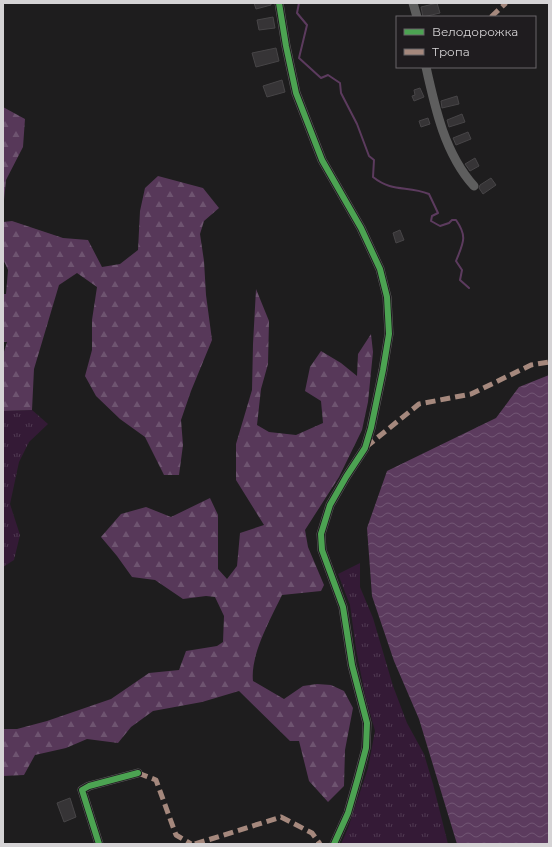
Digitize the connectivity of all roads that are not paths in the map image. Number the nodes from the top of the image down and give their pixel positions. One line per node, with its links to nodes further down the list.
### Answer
1 (279, 3): 8 (street)
2 (413, 3): 3 (street)
3 (416, 16)
4 (426, 68): 5 (street)
5 (474, 186)
6 (138, 773): 7 (street)
7 (99, 844)
8 (334, 844)

